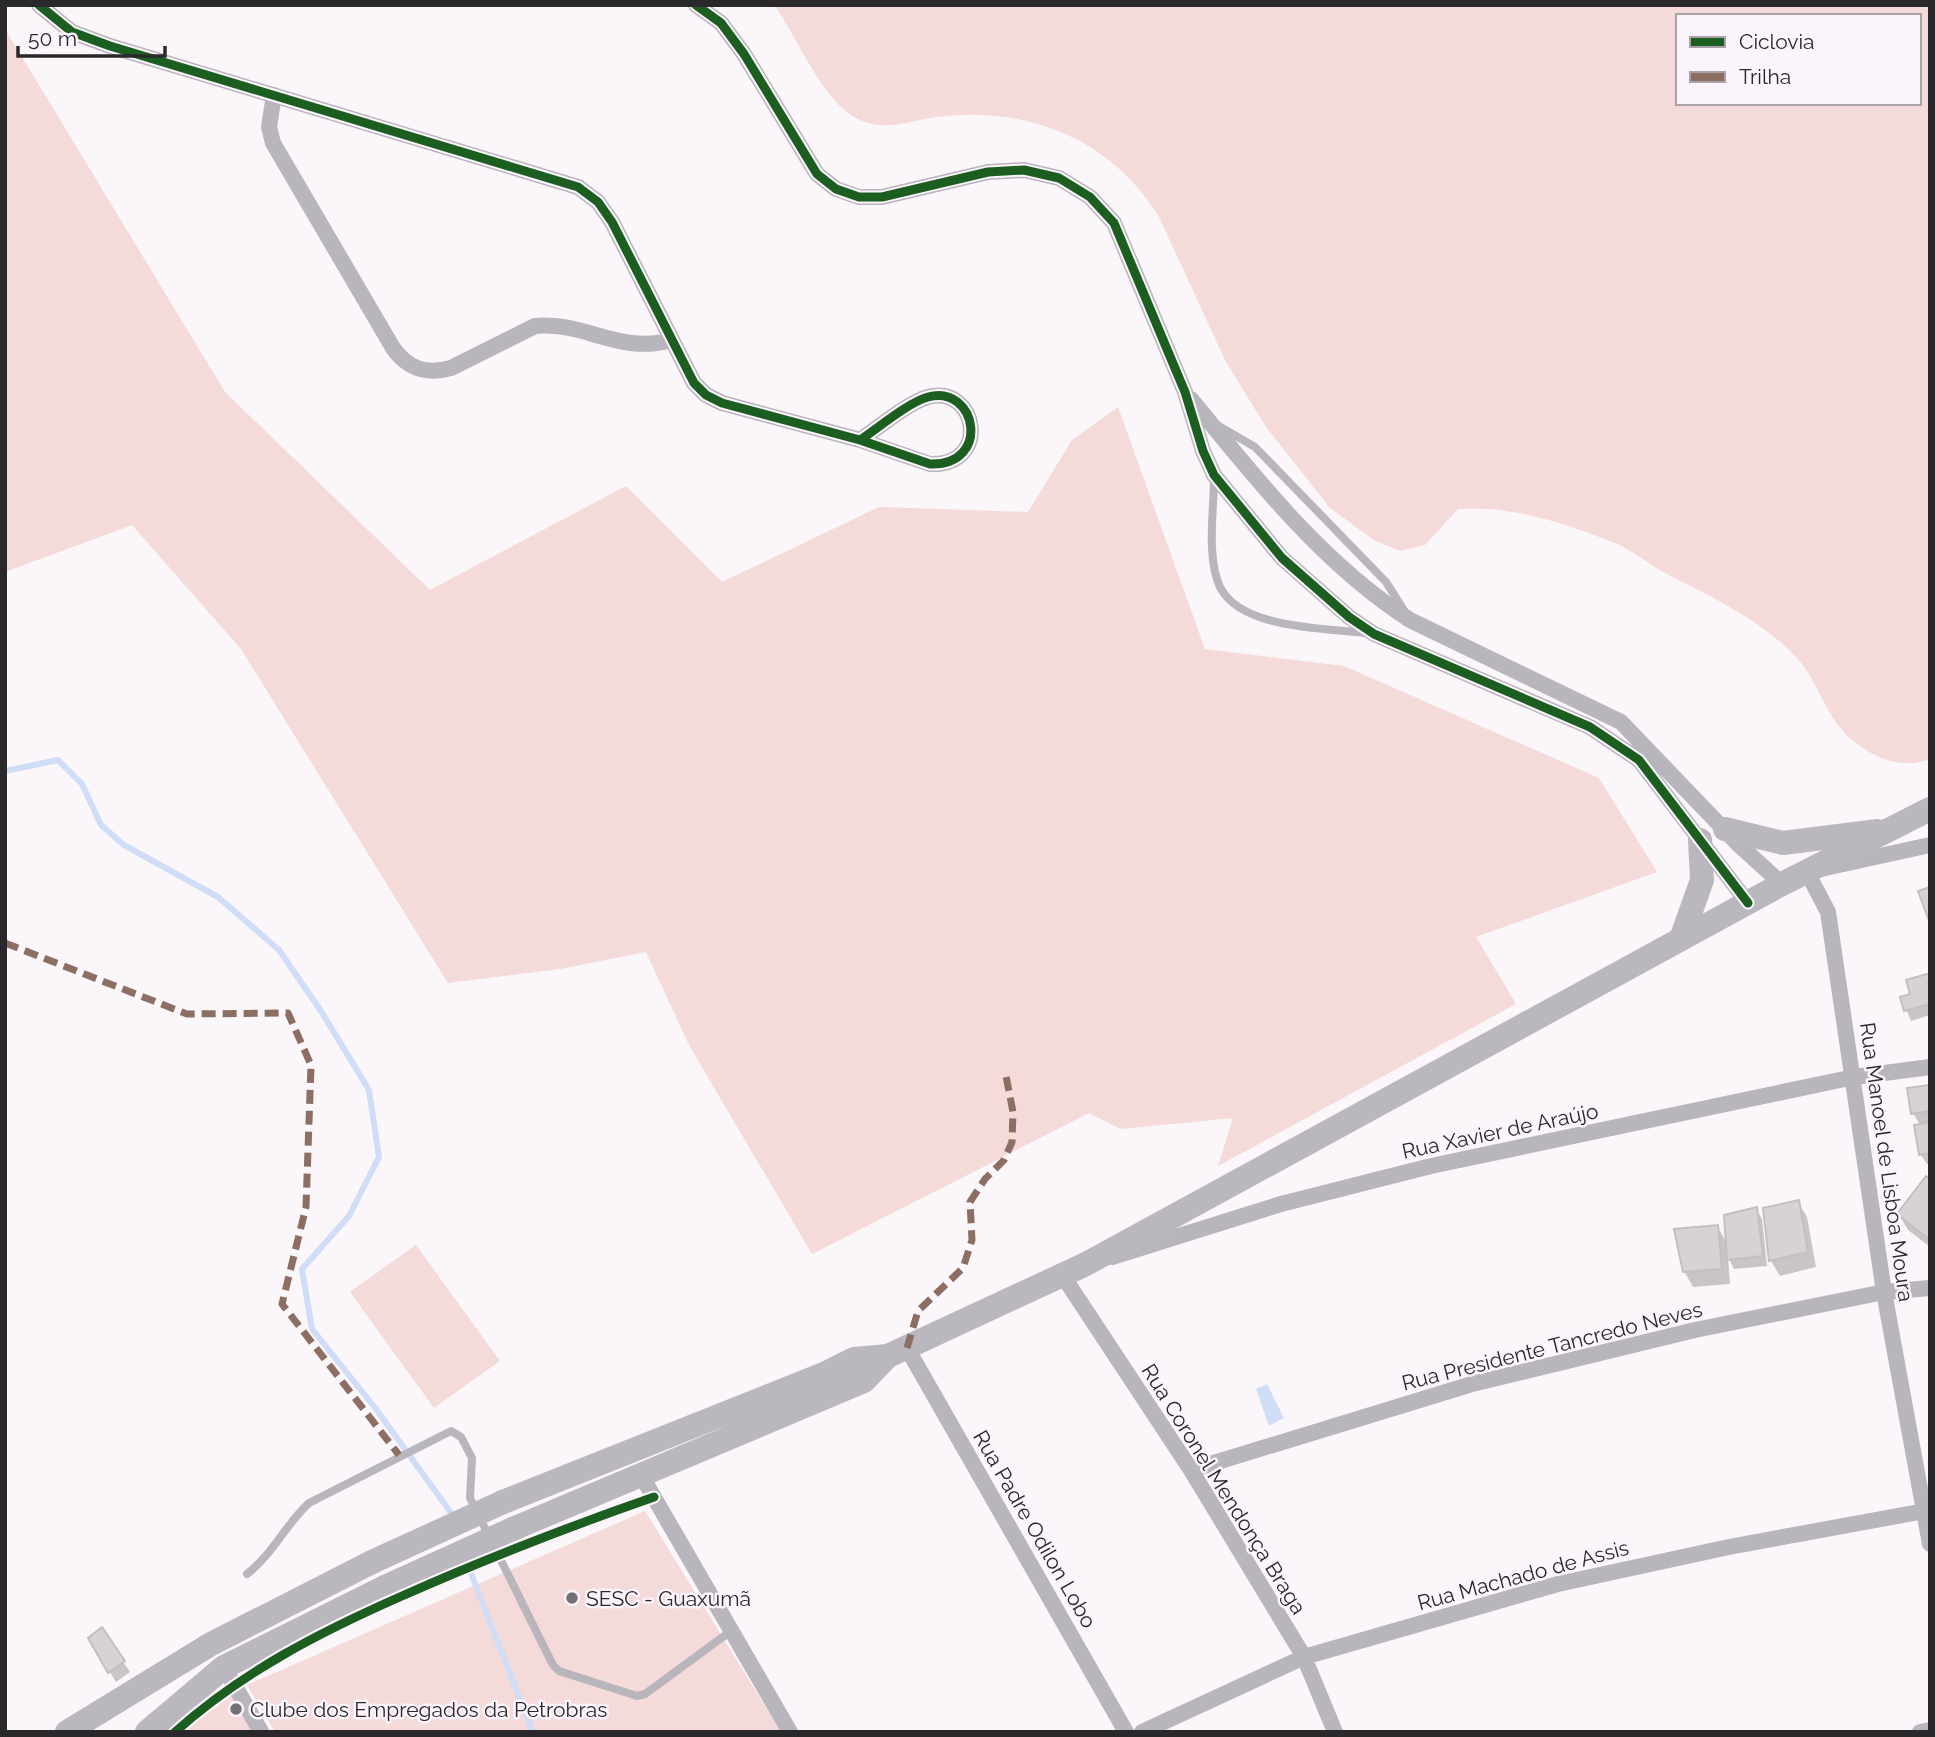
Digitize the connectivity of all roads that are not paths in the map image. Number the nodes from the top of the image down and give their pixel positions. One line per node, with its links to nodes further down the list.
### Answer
1 (39, 5): 3 (street)
2 (696, 5): 5 (street)
3 (274, 95): 4 (street); 4 (street)
4 (671, 340): 6 (street)
5 (1185, 392): 7 (street); 10 (street)
6 (860, 440): 6 (street)
7 (1214, 475): 8 (street); 8 (lane)
8 (1374, 634): 12 (street)
9 (1930, 808): 11 (main road)
10 (1725, 830): 11 (main road); 15 (street)
11 (1886, 831): 14 (main road)
12 (1700, 840): 16 (street); 17 (main road)
13 (1930, 845): 14 (street)
14 (1808, 873): 15 (main road); 19 (street, Rua Manoel de Lisboa Moura)
15 (1782, 884): 16 (main road)
16 (1748, 903): 17 (main road)
17 (1681, 939): 20 (main road)
18 (1930, 1067): 19 (street, Rua Xavier de Araújo)
19 (1854, 1077): 20 (street, Rua Xavier de Araújo); 23 (street, Rua Manoel de Lisboa Moura)
20 (1086, 1264): 21 (main road)
21 (1063, 1276): 24 (main road); 25 (street, Rua Coronel Mendonça Braga)
22 (1930, 1288): 23 (street, Rua Presidente Tancredo Neves)
23 (1884, 1292): 25 (street, Rua Presidente Tancredo Neves); 27 (street, Rua Manoel de Lisboa Moura)
24 (898, 1352): 26 (main road); 34 (main road, bridge); 38 (street, Rua Padre Odilon Lobo)
25 (1191, 1470): 31 (street, Rua Coronel Mendonça Braga)
26 (641, 1475): 30 (street); 32 (main road, bridge)
27 (1928, 1511): 28 (street, Rua Manoel de Lisboa Moura); 31 (street, Rua Machado de Assis)
28 (1930, 1544)
29 (247, 1574): 30 (lane)
30 (732, 1631): 37 (street)
31 (1304, 1657): 39 (street, Rua Machado de Assis); 40 (street, Rua Coronel Mendonça Braga)
32 (225, 1667): 35 (main road); 36 (street)
33 (1930, 1730): 41 (street)
34 (67, 1732)
35 (147, 1732)
36 (261, 1732)
37 (790, 1732)
38 (1126, 1732)
39 (1142, 1732)
40 (1335, 1732)
41 (1920, 1732)

